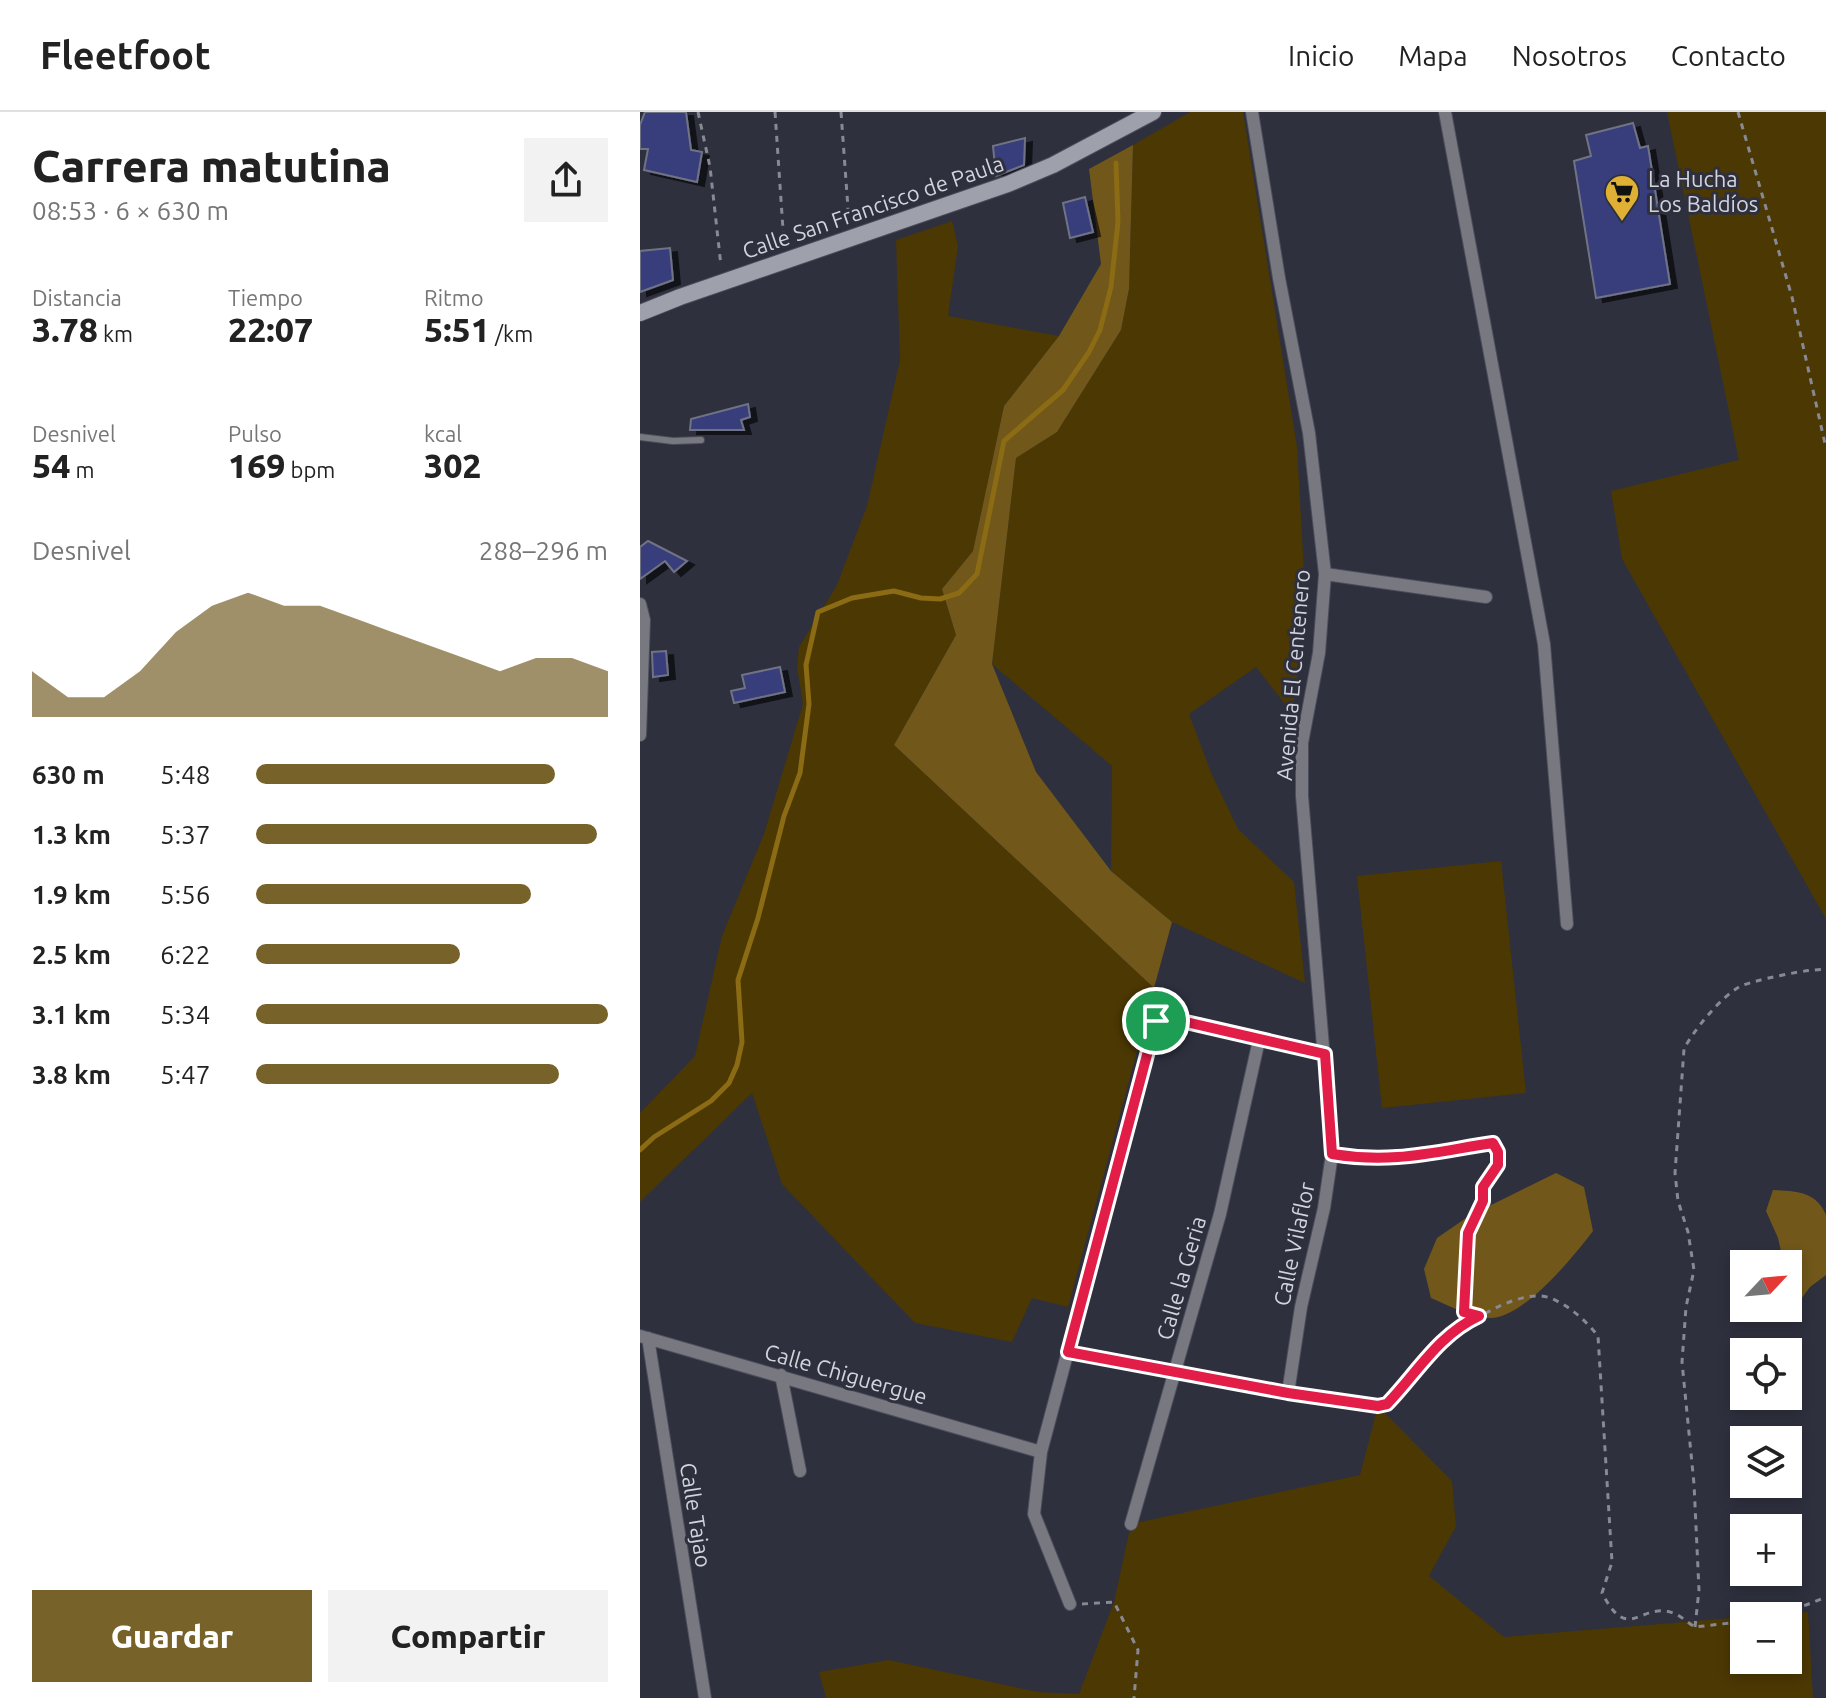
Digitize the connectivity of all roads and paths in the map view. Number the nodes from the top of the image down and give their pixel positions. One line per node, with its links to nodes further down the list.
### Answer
1 (698, 112): 10 (path)
2 (775, 112): 9 (path)
3 (841, 112): 8 (path)
4 (1153, 112): 8 (main road, Calle San Francisco de Paula)
5 (1252, 112): 15 (street, Avenida El Centenero)
6 (1445, 112): 19 (street)
7 (1738, 112): 14 (path)
8 (850, 238): 9 (main road, Calle San Francisco de Paula)
9 (786, 260): 10 (main road, Calle San Francisco de Paula)
10 (723, 282): 11 (main road, Calle San Francisco de Paula)
11 (640, 313)
12 (640, 437): 13 (lane)
13 (701, 440)
14 (1826, 448)
15 (1325, 574): 16 (street); 22 (street, Avenida El Centenero)
16 (1486, 597)
17 (640, 604): 18 (street)
18 (640, 735)
19 (1567, 924)
20 (1826, 970): 38 (path)
21 (1259, 1040): 22 (street); 26 (street); 27 (street, Calle la Geria)
22 (1325, 1054): 23 (street, Calle Vilaflor)
23 (1332, 1154): 24 (path); 29 (street, Calle Vilaflor)
24 (1479, 1316): 30 (path); 38 (path)
25 (644, 1337): 28 (street, Calle Chiguergue); 39 (street, Calle Tajao)
26 (1068, 1352): 27 (street); 31 (street)
27 (1174, 1371): 29 (street); 33 (street, Calle la Geria)
28 (781, 1375): 31 (street, Calle Chiguergue); 32 (street)
29 (1288, 1393): 30 (street)
30 (1378, 1406)
31 (1041, 1452): 35 (street)
32 (800, 1471)
33 (1131, 1524)
34 (1826, 1597): 36 (path)
35 (1070, 1604): 40 (path)
36 (1802, 1606)
37 (1730, 1623): 38 (path)
38 (1695, 1627)
39 (705, 1698)
40 (1134, 1698)

